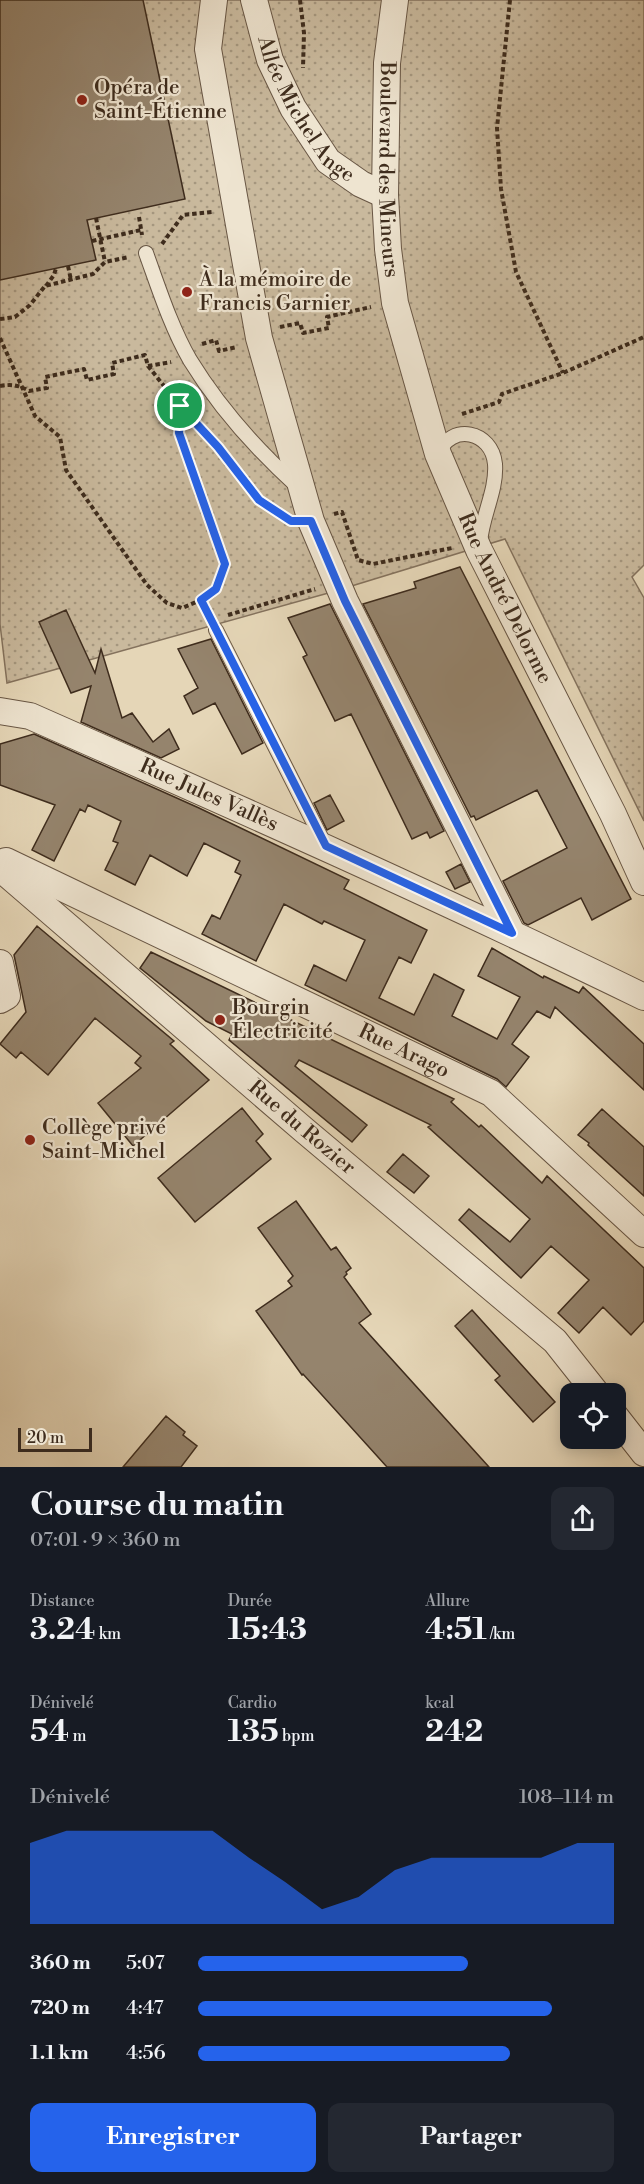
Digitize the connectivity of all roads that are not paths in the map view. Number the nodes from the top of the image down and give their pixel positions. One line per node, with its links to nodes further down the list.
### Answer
1 (214, 0): 8 (street)
2 (254, 0): 4 (street, Allée Michel Ange)
3 (395, 0): 4 (street, Boulevard des Mineurs)
4 (385, 195): 6 (street, Boulevard des Mineurs)
5 (140, 254): 8 (lane)
6 (395, 303): 7 (street, Rue André Delorme)
7 (438, 454): 9 (street, Rue André Delorme); 9 (lane)
8 (301, 490): 16 (street)
9 (478, 547): 15 (street, Rue André Delorme)
10 (216, 630): 12 (lane)
11 (0, 711): 12 (street, Rue Jules Vallès)
12 (326, 846): 16 (street, Rue Jules Vallès)
13 (0, 858): 20 (street, Rue Arago)
14 (0, 868): 21 (street, Rue du Rozier)
15 (644, 882)
16 (512, 933): 18 (street, Rue Jules Vallès)
17 (0, 963): 19 (street)
18 (644, 997)
19 (0, 1000)
20 (644, 1234)
21 (588, 1383)
22 (626, 1430): 23 (street)
23 (644, 1453)

